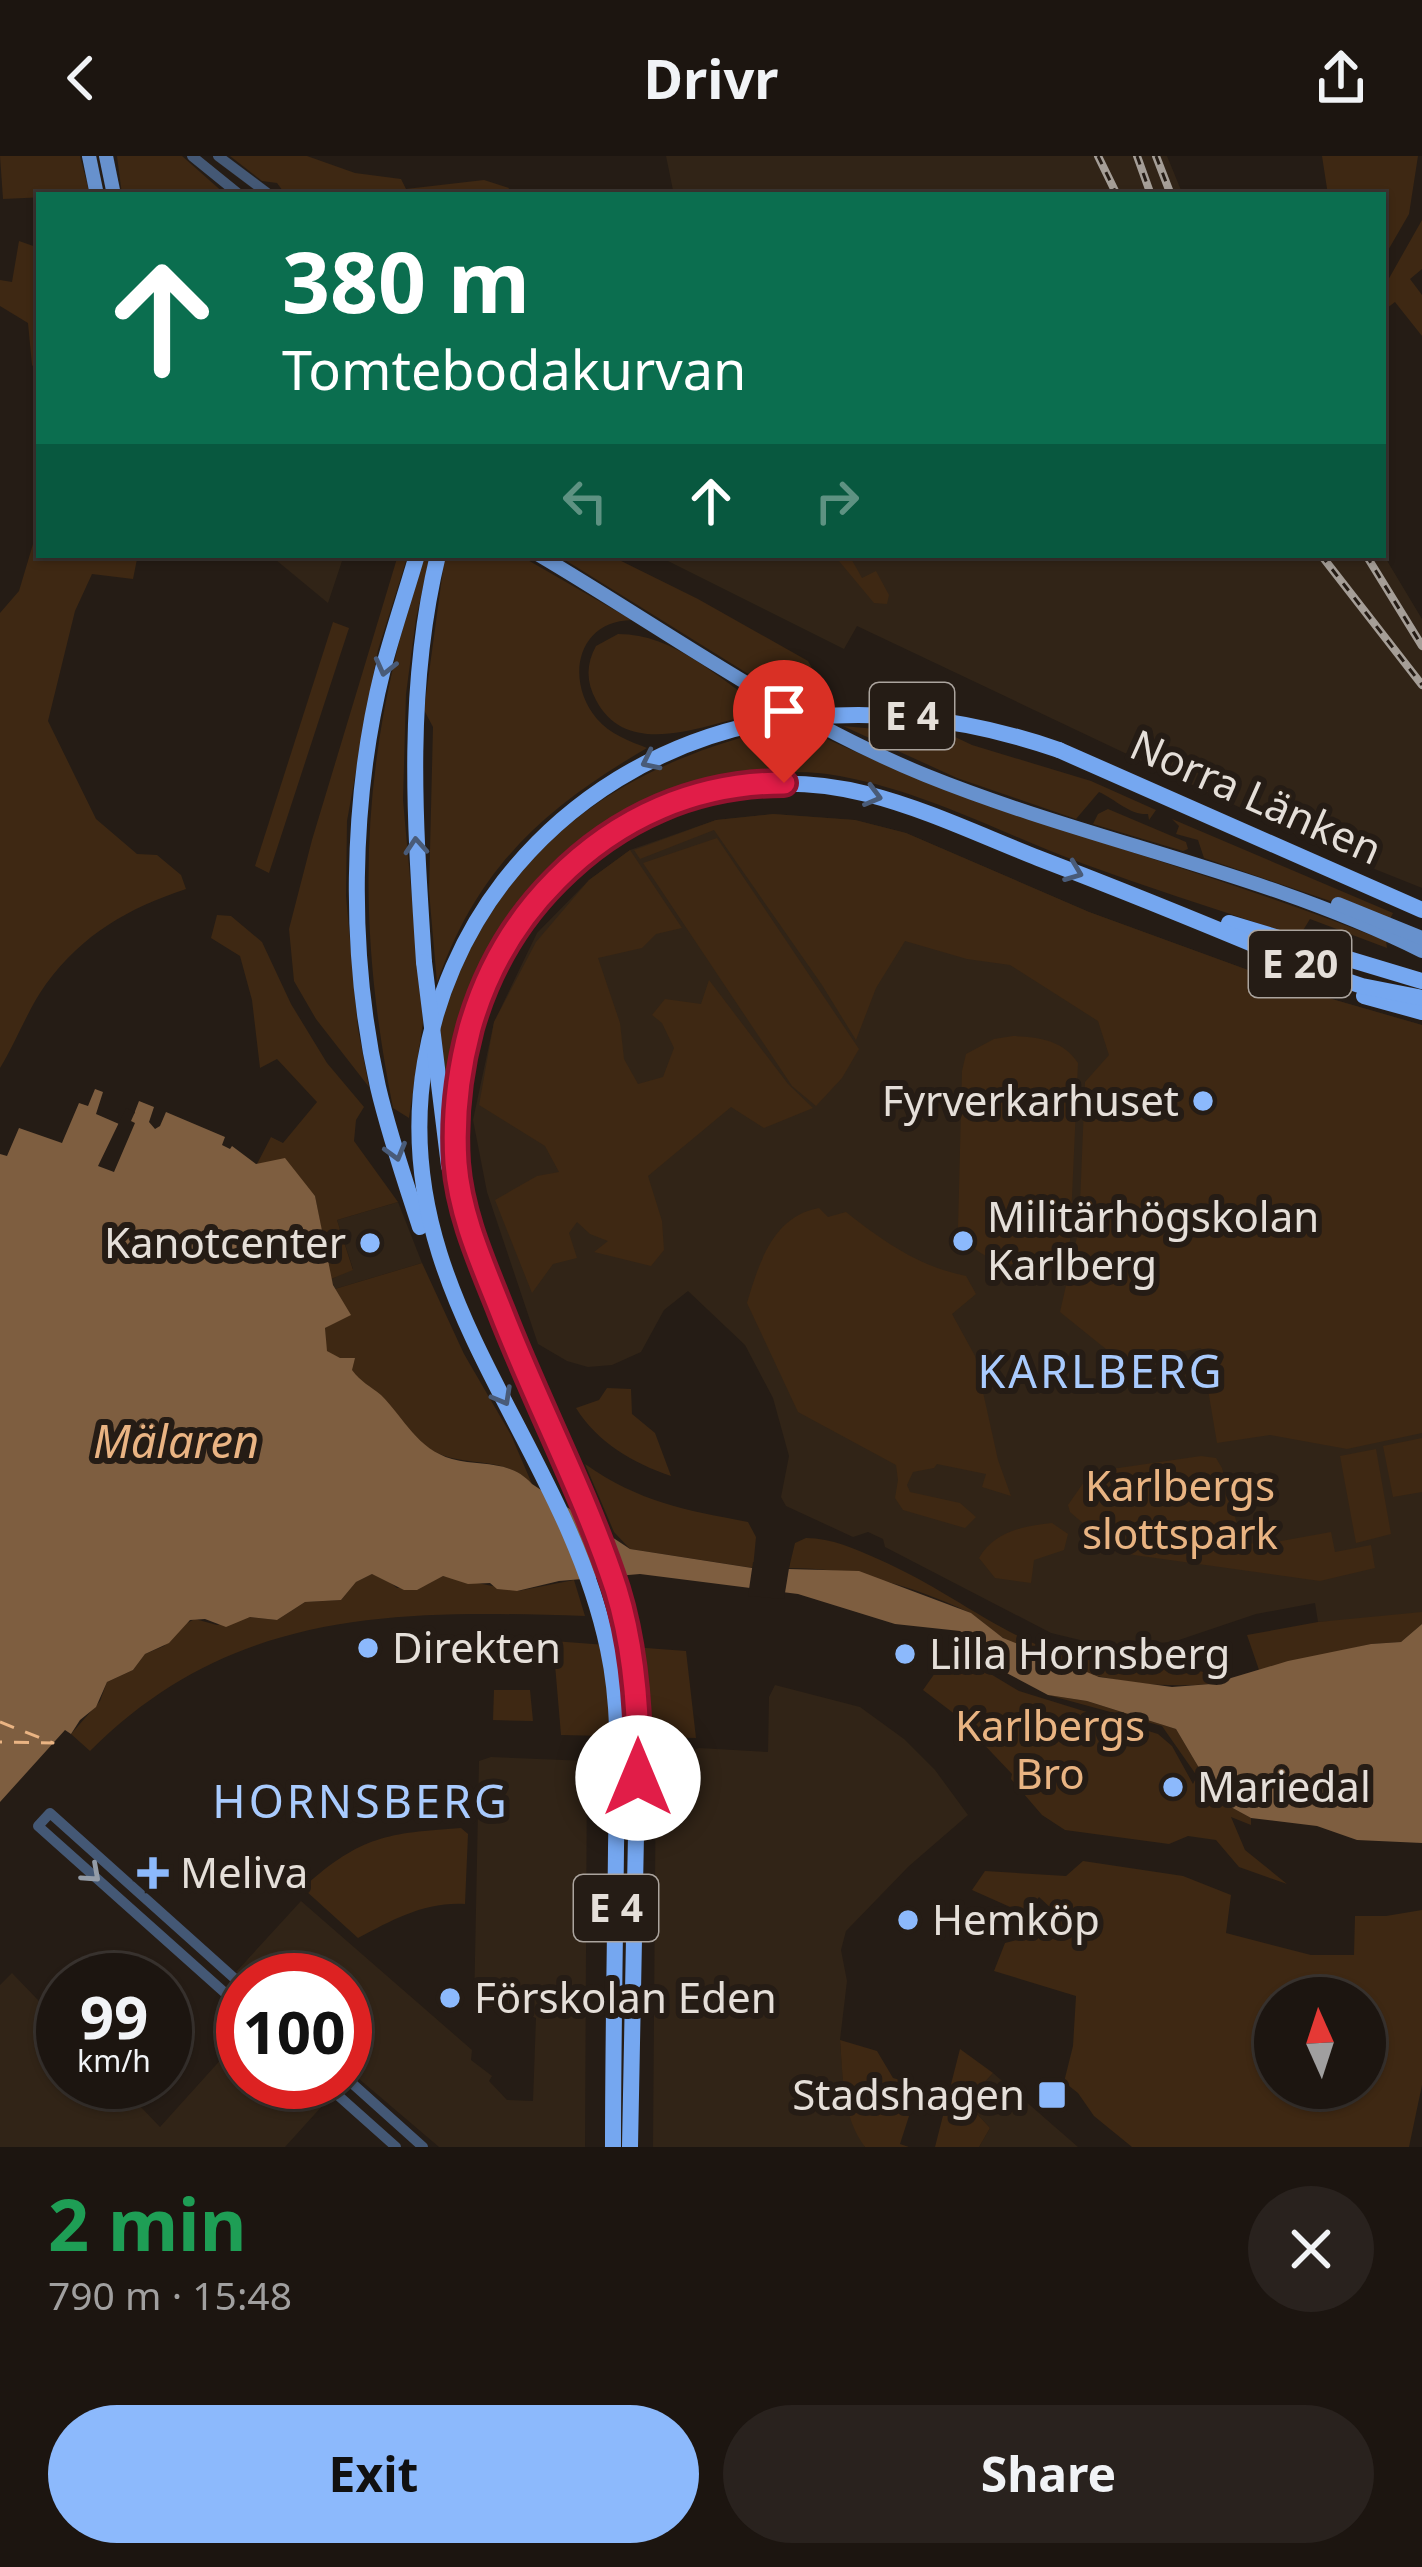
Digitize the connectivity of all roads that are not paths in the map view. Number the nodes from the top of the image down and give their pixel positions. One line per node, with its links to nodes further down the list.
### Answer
1 (89, 156): 5 (main road)
2 (106, 156): 6 (main road)
3 (192, 156): 7 (street)
4 (218, 156): 8 (street)
5 (96, 192)
6 (113, 192)
7 (236, 192)
8 (266, 192)
9 (416, 558): 22 (highway, one-way to 22)
10 (437, 558): 21 (highway, one-way to 10, bridge)
11 (543, 558): 12 (main road)
12 (1219, 872): 16 (main road); 17 (main road)
13 (1158, 904): 15 (highway, E 20); 18 (highway, E 4); 21 (highway, E 4, one-way to 13, bridge)
14 (1422, 910): 22 (highway, Norra Länken / E 4, one-way to 22, bridge)
15 (1183, 915): 19 (highway, E 20); 20 (highway)
16 (1422, 938)
17 (1422, 951)
18 (1422, 981)
19 (1422, 998)
20 (1422, 1012)
21 (470, 1233): 32 (highway, E 4)
22 (452, 1292): 25 (highway, E 4, one-way to 25)
23 (216, 1962): 24 (street, one-way to 24)
24 (216, 1985)
25 (613, 2076): 30 (highway); 31 (highway, E 4)
26 (372, 2102): 29 (street)
27 (353, 2109): 28 (street)
28 (396, 2147)
29 (423, 2147)
30 (603, 2147)
31 (613, 2147)
32 (633, 2147)

